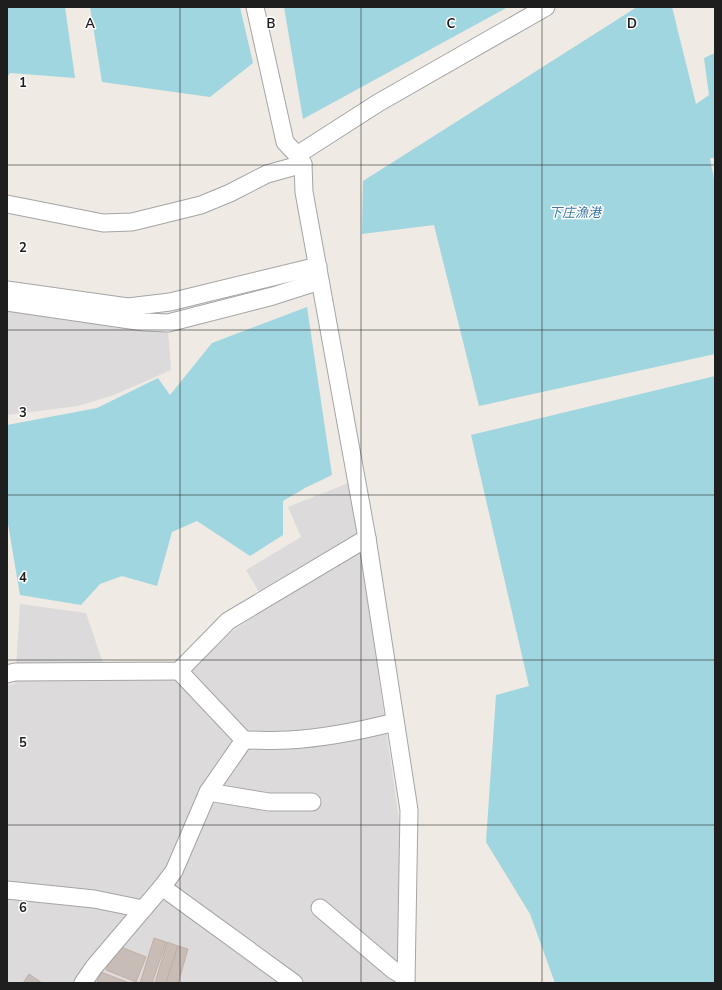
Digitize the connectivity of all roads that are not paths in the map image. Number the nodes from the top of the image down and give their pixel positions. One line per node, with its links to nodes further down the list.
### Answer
1 (255, 7): 3 (street)
2 (546, 7): 3 (street)
3 (300, 160): 4 (street); 5 (street)
4 (7, 204)
5 (319, 274): 6 (street); 7 (street); 8 (street)
6 (7, 290)
7 (7, 302)
8 (367, 538): 9 (street); 11 (street)
9 (179, 671): 10 (street); 12 (street)
10 (7, 674)
11 (395, 722): 12 (street); 19 (street)
12 (244, 740): 13 (street)
13 (208, 792): 14 (street); 15 (street)
14 (312, 802)
15 (162, 887): 18 (street); 21 (street)
16 (7, 890): 18 (street)
17 (320, 908): 19 (street)
18 (144, 909): 20 (street)
19 (406, 980)
20 (83, 983)
21 (294, 983)

